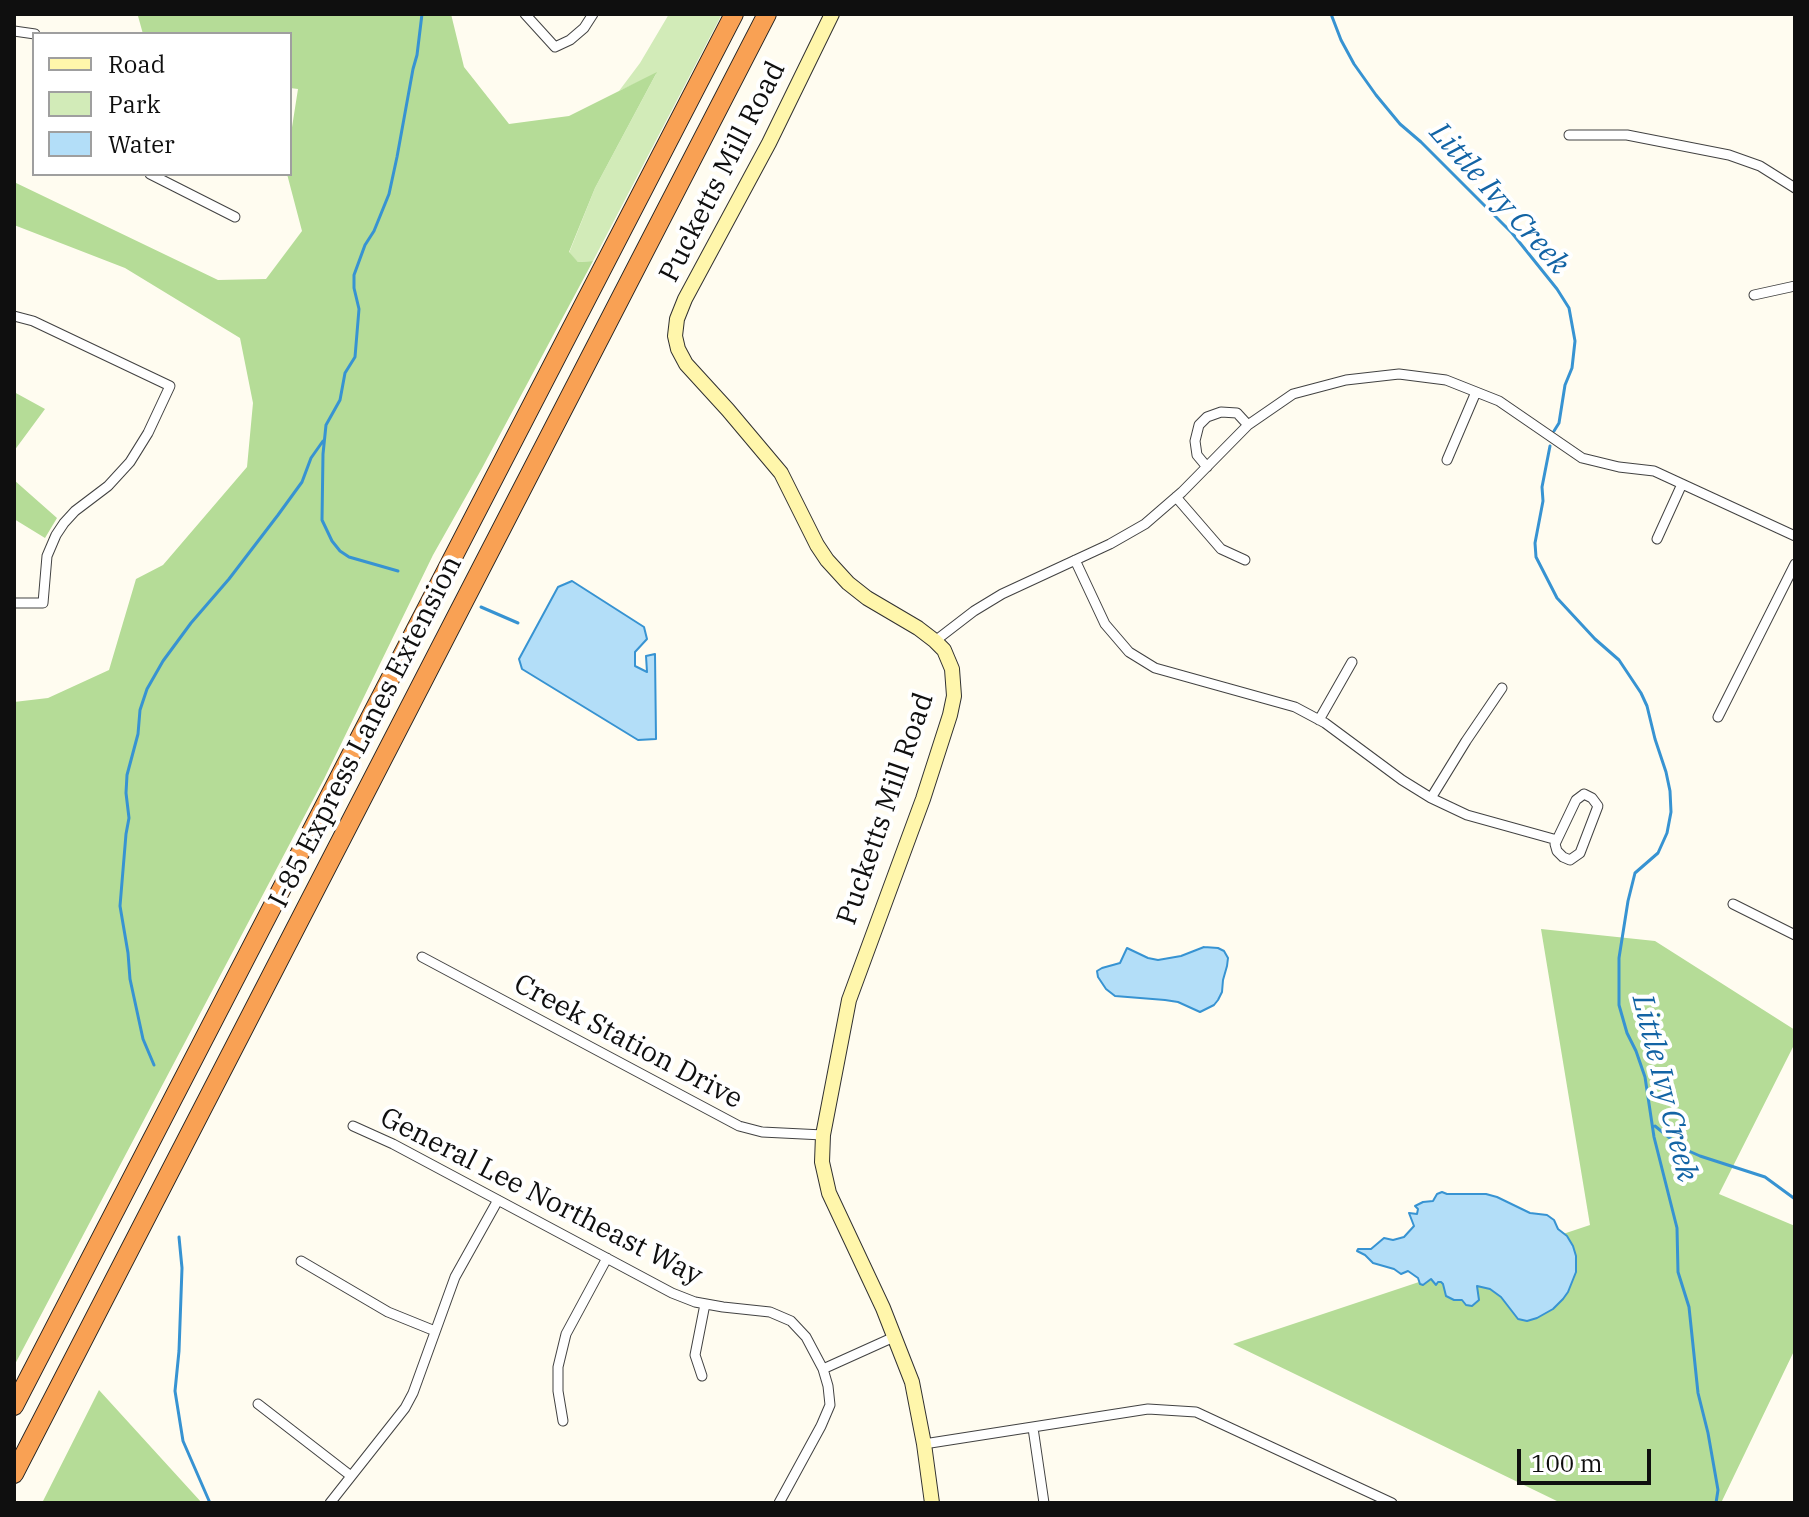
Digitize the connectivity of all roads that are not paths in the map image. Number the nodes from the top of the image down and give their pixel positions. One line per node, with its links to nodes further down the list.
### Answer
1 (525, 14): 2 (street)
2 (593, 14)
3 (734, 14): 46 (highway, I-85 Express Lanes Extension)
4 (767, 14): 50 (highway, I-85 Express Lanes Extension)
5 (832, 14): 25 (street, Pucketts Mill Road)
6 (1569, 135): 8 (street)
7 (154, 176): 9 (street)
8 (1795, 188)
9 (235, 217)
10 (1795, 286): 11 (street)
11 (1754, 295)
12 (14, 316): 24 (street)
13 (1476, 392): 14 (street); 15 (street); 17 (street)
14 (1248, 425): 16 (street); 16 (street)
15 (1447, 460)
16 (1207, 467): 18 (street)
17 (1682, 484): 19 (street); 20 (street)
18 (1176, 497): 21 (street); 22 (street)
19 (1795, 536)
20 (1657, 539)
21 (1075, 560): 25 (street); 29 (street)
22 (1245, 560)
23 (1795, 564): 28 (street)
24 (14, 603)
25 (935, 641): 36 (street, Pucketts Mill Road)
26 (1352, 662): 29 (street)
27 (1502, 688): 30 (street)
28 (1718, 717)
29 (1319, 720): 30 (street)
30 (1431, 798): 31 (street)
31 (1557, 840): 31 (street)
32 (1733, 904): 33 (street)
33 (1795, 935)
34 (422, 957): 36 (street, Creek Station Drive)
35 (353, 1126): 37 (street, General Lee Northeast Way)
36 (823, 1135): 42 (street, Pucketts Mill Road)
37 (498, 1200): 38 (street, General Lee Northeast Way); 41 (street)
38 (607, 1258): 40 (street, General Lee Northeast Way); 47 (street)
39 (301, 1261): 41 (street)
40 (705, 1304): 43 (street, General Lee Northeast Way); 44 (street)
41 (435, 1331): 51 (street)
42 (894, 1337): 43 (street); 49 (street, Pucketts Mill Road)
43 (823, 1369): 54 (street, General Lee Northeast Way)
44 (702, 1376)
45 (258, 1404): 51 (street)
46 (14, 1406)
47 (563, 1421)
48 (1033, 1428): 49 (street); 52 (street); 56 (street)
49 (924, 1444): 55 (street, Pucketts Mill Road)
50 (14, 1474)
51 (351, 1476): 53 (street)
52 (1375, 1500): 57 (street)
53 (330, 1503)
54 (779, 1503)
55 (932, 1503)
56 (1044, 1503)
57 (1392, 1503)

